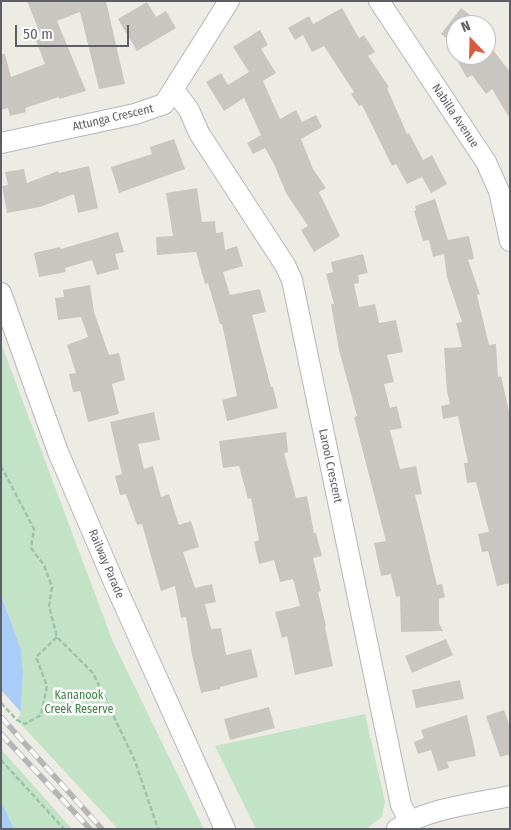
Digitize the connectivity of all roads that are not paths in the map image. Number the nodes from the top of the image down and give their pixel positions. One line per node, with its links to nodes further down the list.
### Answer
1 (229, 1): 3 (street)
2 (379, 1): 5 (street, Nabilla Avenue)
3 (170, 96): 4 (street, Attunga Crescent); 8 (street, Larool Crescent)
4 (1, 143)
5 (510, 241)
6 (1, 293): 9 (street, Railway Parade)
7 (510, 796): 8 (street)
8 (403, 825)
9 (225, 829)

